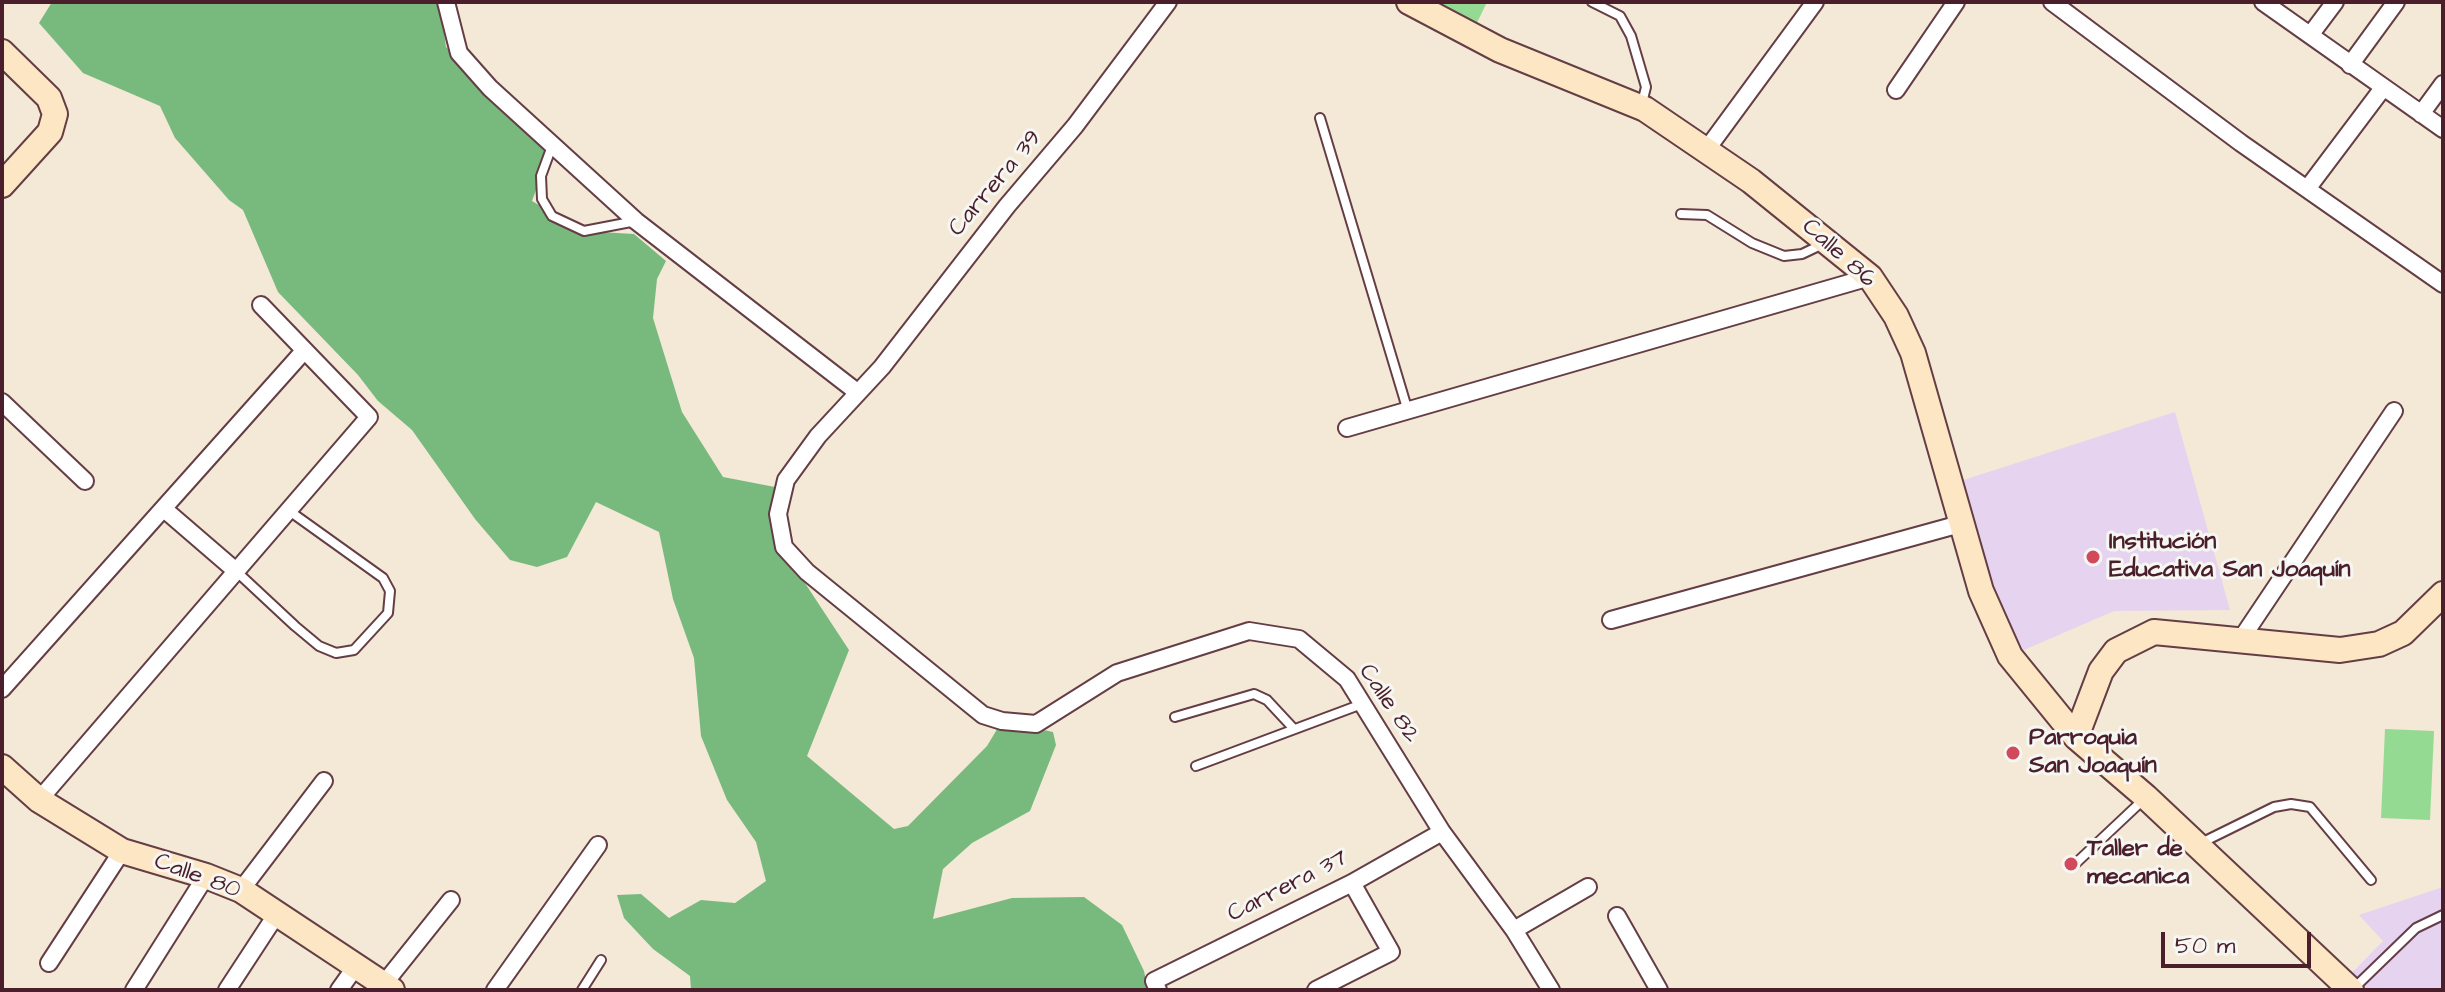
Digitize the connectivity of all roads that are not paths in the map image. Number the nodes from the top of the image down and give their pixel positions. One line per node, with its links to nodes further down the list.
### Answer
1 (446, 2): 21 (street)
2 (1168, 2): 32 (street, Carrera 39)
3 (1409, 2): 17 (main road, Calle 86)
4 (1592, 2): 17 (lane)
5 (1815, 2): 22 (street)
6 (1956, 2): 16 (street)
7 (2052, 2): 24 (street)
8 (2263, 2): 11 (street)
9 (2335, 2): 11 (street)
10 (2396, 2): 13 (street)
11 (2311, 34): 13 (street)
12 (2, 52): 23 (main road)
13 (2350, 65): 15 (street)
14 (2443, 84): 18 (street)
15 (2383, 88): 18 (street); 24 (street)
16 (1896, 90)
17 (1641, 108): 22 (main road, Calle 86)
18 (2421, 114): 20 (street)
19 (1320, 118): 34 (lane)
20 (2443, 129)
21 (552, 146): 26 (street); 26 (lane)
22 (1707, 149): 27 (main road, Calle 86)
23 (2, 185)
24 (2307, 189): 29 (street)
25 (1681, 214): 27 (lane)
26 (636, 221): 32 (street)
27 (1827, 242): 28 (main road, Calle 86)
28 (1870, 277): 34 (street); 40 (main road, Calle 86)
29 (2443, 284)
30 (261, 305): 31 (street)
31 (303, 352): 38 (street); 39 (street)
32 (857, 392): 48 (street, Carrera 39)
33 (2, 402): 37 (street)
34 (1407, 408): 36 (street)
35 (2394, 411): 44 (street)
36 (1347, 428)
37 (85, 481)
38 (164, 509): 41 (street); 45 (street)
39 (287, 509): 41 (street); 41 (lane)
40 (1960, 524): 43 (street); 50 (main road, Calle 86)
41 (236, 571): 55 (street)
42 (2443, 594): 44 (main road)
43 (1611, 620)
44 (2239, 642): 50 (main road)
45 (2, 689)
46 (1362, 704): 48 (street, Calle 82); 49 (lane); 56 (street, Calle 82)
47 (1175, 717): 49 (lane)
48 (1002, 721)
49 (1294, 729): 51 (lane)
50 (2076, 737): 54 (main road, Calle 86)
51 (1196, 766)
52 (2, 767): 55 (main road, Calle 80)
53 (324, 781): 65 (street)
54 (2146, 797): 58 (main road, Calle 86); 60 (lane)
55 (39, 800): 59 (main road, Calle 80)
56 (1442, 832): 63 (street, Carrera 37); 70 (street, Calle 82)
57 (598, 845): 79 (street)
58 (2197, 845): 62 (lane); 84 (main road, Calle 86)
59 (122, 851): 61 (main road, Calle 80); 72 (street)
60 (2075, 864)
61 (206, 876): 65 (main road, Calle 80); 76 (street)
62 (2371, 880)
63 (1352, 883): 74 (street, Carrera 37); 81 (street)
64 (1588, 887): 70 (street)
65 (241, 890): 67 (main road, Calle 80)
66 (451, 900): 75 (street)
67 (278, 912): 73 (main road, Calle 80); 77 (street)
68 (2443, 915): 84 (lane)
69 (1617, 916): 83 (street)
70 (1514, 930): 82 (street, Calle 82)
71 (601, 960): 80 (lane)
72 (49, 963)
73 (356, 966): 75 (main road, Calle 80); 78 (street)
74 (1156, 985)
75 (385, 988)
76 (134, 990)
77 (227, 990)
78 (339, 990)
79 (495, 990)
80 (582, 990)
81 (1316, 990)
82 (1551, 990)
83 (1659, 990)
84 (2352, 990)

